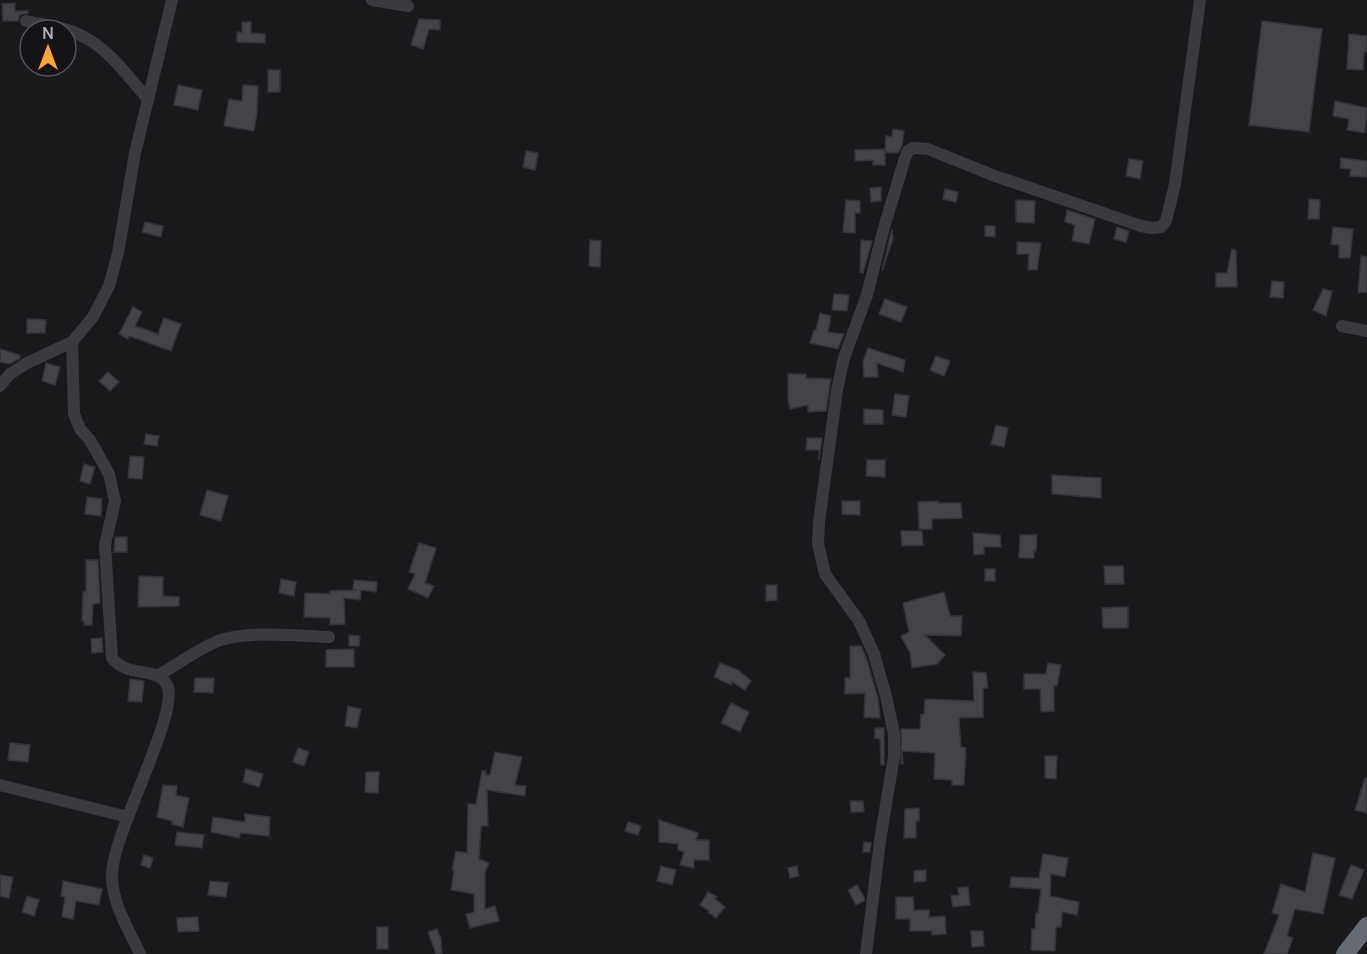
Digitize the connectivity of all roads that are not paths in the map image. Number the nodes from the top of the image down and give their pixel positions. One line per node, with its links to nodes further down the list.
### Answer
1 (172, 0): 6 (street)
2 (372, 0): 4 (street)
3 (1200, 0): 18 (street)
4 (408, 6)
5 (78, 34): 6 (street)
6 (148, 99): 9 (street)
7 (1342, 326): 8 (street)
8 (1367, 331)
9 (72, 342): 10 (street); 12 (street)
10 (0, 386)
11 (329, 637): 12 (street)
12 (157, 676): 14 (street)
13 (0, 785): 14 (street)
14 (128, 816): 17 (street)
15 (1367, 926): 19 (highway)
16 (1367, 945): 20 (highway)
17 (140, 954)
18 (866, 954)
19 (1345, 954)
20 (1361, 954)

